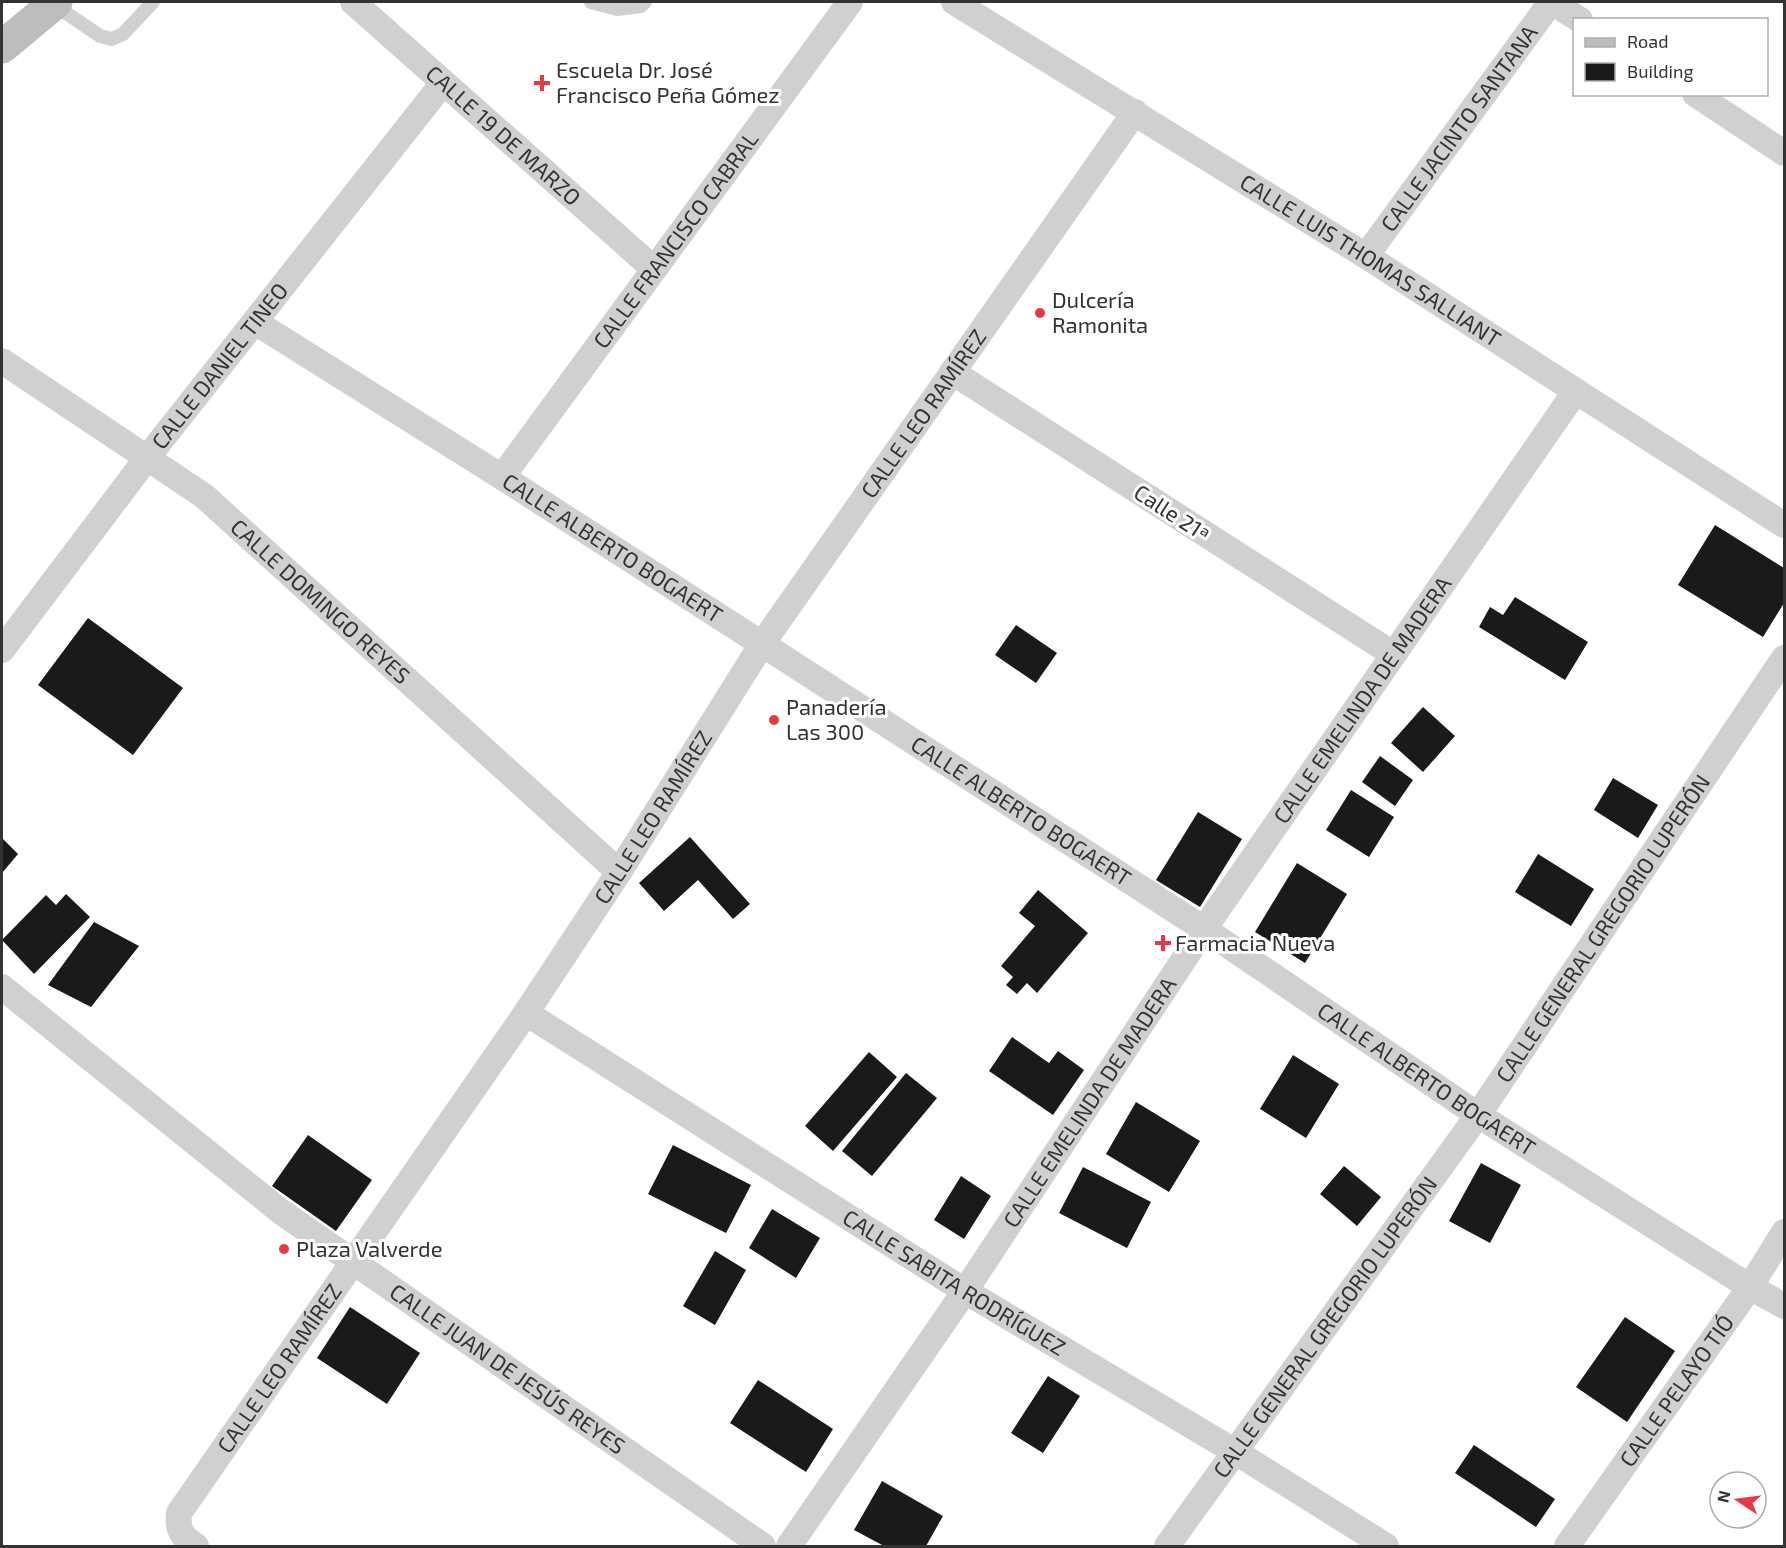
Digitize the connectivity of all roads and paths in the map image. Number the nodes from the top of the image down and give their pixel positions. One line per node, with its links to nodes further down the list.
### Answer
1 (153, 2): 8 (lane)
2 (353, 2): 11 (street, CALLE 19 DE MARZO)
3 (591, 2): 4 (lane)
4 (645, 2)
5 (850, 2): 16 (street, CALLE FRANCISCO CABRAL)
6 (954, 2): 13 (street, CALLE LUIS THOMAS SALLIANT)
7 (1552, 2): 9 (street); 15 (street, CALLE JACINTO SANTANA)
8 (55, 3): 10 (main road)
9 (1577, 18)
10 (2, 47)
11 (443, 83): 16 (street, CALLE 19 DE MARZO); 17 (street, CALLE DANIEL TINEO)
12 (1698, 96): 14 (street)
13 (1135, 112): 15 (street, CALLE LUIS THOMAS SALLIANT); 19 (street, CALLE LEO RAMÍREZ)
14 (1785, 153)
15 (1365, 256): 20 (street, CALLE LUIS THOMAS SALLIANT)
16 (654, 268): 22 (street, CALLE FRANCISCO CABRAL)
17 (255, 322): 21 (street, CALLE DANIEL TINEO); 22 (street, CALLE ALBERTO BOGAERT)
18 (2, 361): 21 (street, CALLE DOMINGO REYES)
19 (952, 372): 24 (street, CALLE LEO RAMÍREZ); 26 (street, Calle 21ª)
20 (1575, 392): 23 (street, CALLE LUIS THOMAS SALLIANT); 26 (street, CALLE EMELINDA DE MADERA)
21 (147, 458): 25 (street, CALLE DANIEL TINEO); 28 (street, CALLE DOMINGO REYES)
22 (502, 477): 24 (street, CALLE ALBERTO BOGAERT)
23 (1785, 525)
24 (762, 644): 28 (street, CALLE LEO RAMÍREZ); 29 (street, CALLE ALBERTO BOGAERT)
25 (2, 650)
26 (1393, 654): 29 (street, CALLE EMELINDA DE MADERA)
27 (1785, 658): 32 (street, CALLE GENERAL GREGORIO LUPERÓN)
28 (619, 872): 31 (street, CALLE LEO RAMÍREZ)
29 (1204, 930): 32 (street, CALLE ALBERTO BOGAERT); 36 (street, CALLE EMELINDA DE MADERA)
30 (2, 987): 34 (street, CALLE JUAN DE JESÚS REYES)
31 (526, 1013): 34 (street, CALLE LEO RAMÍREZ); 36 (street, CALLE SABITA RODRÍGUEZ)
32 (1478, 1115): 35 (street, CALLE ALBERTO BOGAERT); 38 (street, CALLE GENERAL GREGORIO LUPERÓN)
33 (1785, 1232): 35 (street, CALLE PELAYO TIÓ)
34 (355, 1262): 40 (street, CALLE LEO RAMÍREZ); 41 (street, CALLE JUAN DE JESÚS REYES)
35 (1750, 1287): 37 (street, CALLE ALBERTO BOGAERT); 39 (street, CALLE PELAYO TIÓ)
36 (965, 1291): 38 (street, CALLE SABITA RODRÍGUEZ); 42 (street, CALLE EMELINDA DE MADERA)
37 (1785, 1306)
38 (1234, 1452): 43 (street, CALLE GENERAL GREGORIO LUPERÓN); 44 (street, CALLE SABITA RODRÍGUEZ)
39 (1571, 1545)
40 (196, 1546)
41 (762, 1546)
42 (789, 1546)
43 (1167, 1546)
44 (1386, 1546)

